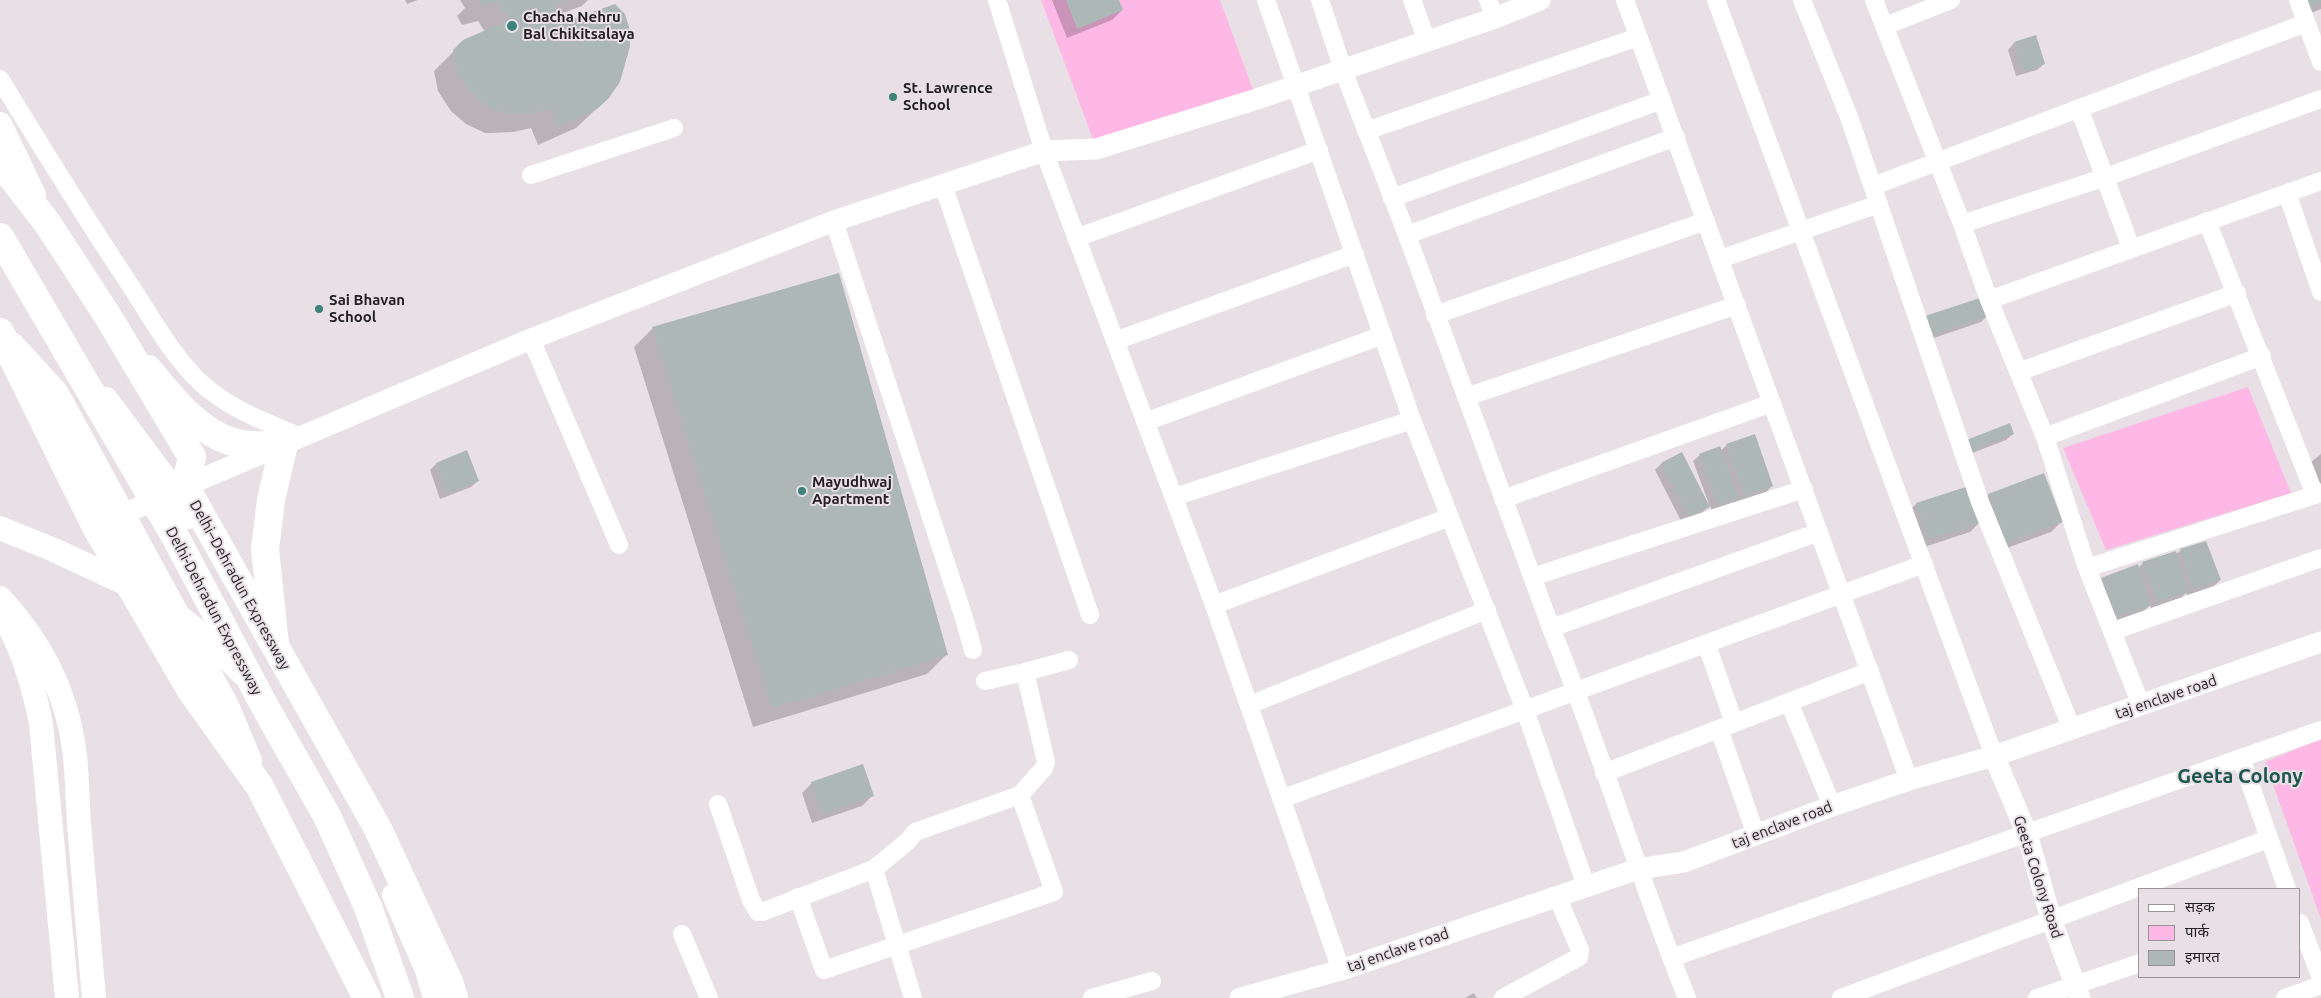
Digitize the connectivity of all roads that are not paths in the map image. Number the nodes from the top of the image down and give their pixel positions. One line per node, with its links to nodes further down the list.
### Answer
1 (997, 0): 29 (street)
2 (1266, 0): 20 (street)
3 (1320, 0): 18 (street)
4 (1412, 0): 16 (street)
5 (1540, 0): 12 (street)
6 (1625, 0): 15 (street)
7 (1716, 0): 45 (street)
8 (1802, 0): 36 (street)
9 (1874, 0): 14 (street)
10 (1951, 0): 14 (street)
11 (2298, 0): 13 (street)
12 (1492, 9): 16 (street)
13 (2306, 23): 17 (street); 23 (street)
14 (1885, 26): 30 (street)
15 (1638, 37): 22 (street); 26 (street)
16 (1427, 41): 18 (street)
17 (2321, 62)
18 (1343, 70): 20 (street); 26 (street)
19 (0, 79): 70 (street)
20 (1297, 86): 28 (street); 29 (street)
21 (2321, 99): 33 (street)
22 (1662, 100): 27 (street); 38 (street)
23 (2080, 108): 30 (street); 33 (street)
24 (0, 124): 43 (main road)
25 (674, 128): 32 (street)
26 (1366, 131): 38 (street)
27 (1676, 137): 41 (street); 46 (street)
28 (1319, 150): 48 (street); 50 (street)
29 (1044, 151): 35 (street); 48 (street)
30 (1937, 161): 36 (street); 44 (street)
31 (0, 162): 43 (main road, Delhi–Dehradun Expressway)
32 (531, 175)
33 (2106, 177): 44 (street); 49 (street)
34 (2321, 181): 37 (street)
35 (950, 182): 40 (street); 91 (street)
36 (1873, 186): 39 (street)
37 (2287, 193): 42 (street); 52 (street)
38 (1392, 198): 46 (street)
39 (1879, 204): 45 (street); 109 (street)
40 (834, 221): 61 (street); 97 (street)
41 (1706, 221): 51 (street); 56 (street)
42 (2207, 221): 49 (street); 53 (street)
43 (48, 224): 57 (main road, Delhi–Dehradun Expressway)
44 (1962, 224): 54 (street)
45 (1801, 230): 51 (street); 83 (street)
46 (1407, 235): 56 (street)
47 (0, 236): 58 (main road, Delhi-Dehradun Expressway)
48 (1076, 238): 62 (street)
49 (2131, 248): 54 (street)
50 (1355, 254): 60 (street); 62 (street)
51 (1720, 259): 55 (street)
52 (2321, 292)
53 (2237, 293): 63 (street); 64 (street)
54 (1989, 300): 64 (street)
55 (1737, 305): 65 (street); 66 (street)
56 (1435, 315): 65 (street)
57 (109, 318): 70 (main road); 71 (main road, Delhi–Dehradun Expressway)
58 (54, 328): 102 (main road, Delhi-Dehradun Expressway); 144 (main road)
59 (1, 335): 76 (main road); 78 (main road)
60 (1383, 335): 67 (street); 68 (street)
61 (531, 339): 70 (street); 81 (street)
62 (1115, 342): 68 (street)
63 (2262, 356): 69 (street); 73 (street)
64 (2018, 372): 69 (street)
65 (1466, 397): 75 (street)
66 (1772, 403): 72 (street); 75 (street)
67 (1412, 420): 74 (street); 77 (street)
68 (1145, 422): 74 (street)
69 (2045, 437): 84 (street)
70 (292, 440): 71 (street); 95 (main road)
71 (185, 486): 76 (street); 95 (main road, Delhi–Dehradun Expressway)
72 (1804, 489): 80 (street); 85 (street)
73 (2318, 494): 84 (street)
74 (1174, 497): 88 (street)
75 (1503, 499): 85 (street)
76 (122, 515): 78 (street); 115 (main road)
77 (1450, 516): 88 (street); 90 (street)
78 (96, 527): 115 (main road)
79 (0, 528): 102 (main road)
80 (1819, 532): 86 (street); 92 (street)
81 (619, 545)
82 (2321, 558): 93 (street)
83 (1924, 564): 86 (street); 111 (street)
84 (2087, 568): 93 (street)
85 (1532, 577): 92 (street)
86 (1842, 595): 96 (street); 99 (street)
87 (0, 598): 142 (main road)
88 (1214, 605): 105 (street)
89 (0, 609): 141 (main road)
90 (1487, 610): 105 (street); 107 (street)
91 (1090, 615)
92 (1551, 628): 103 (street)
93 (2113, 630): 106 (street)
94 (2321, 642): 106 (street, taj enclave road)
95 (274, 645): 145 (main road, Delhi–Dehradun Expressway)
96 (1707, 645): 103 (street); 108 (street)
97 (973, 650)
98 (1069, 660): 100 (street)
99 (1870, 670): 104 (street); 114 (street)
100 (1025, 672): 101 (street); 116 (street)
101 (985, 681)
102 (255, 688): 140 (main road, Delhi-Dehradun Expressway)
103 (1577, 691): 107 (street); 113 (street)
104 (1789, 702): 108 (street); 119 (street)
105 (1249, 705): 117 (street)
106 (2141, 705): 109 (street, taj enclave road)
107 (1525, 710): 117 (street); 125 (street)
108 (1726, 726): 113 (street); 121 (street)
109 (2072, 729): 111 (street, taj enclave road)
110 (2321, 730): 112 (street)
111 (1994, 756): 114 (street, taj enclave road); 120 (street, Geeta Colony Road)
112 (2241, 758): 120 (street); 122 (street)
113 (1604, 773): 124 (street)
114 (1909, 780): 119 (street, taj enclave road)
115 (260, 787): 143 (main road)
116 (1020, 795): 123 (street); 132 (street)
117 (1281, 799): 135 (street)
118 (718, 804): 128 (street)
119 (1832, 806): 121 (street, taj enclave road)
120 (2026, 834): 129 (street, Geeta Colony Road); 133 (street)
121 (1756, 835): 124 (street, taj enclave road)
122 (2268, 839): 126 (street); 129 (street)
123 (874, 869): 128 (street); 132 (street)
124 (1638, 869): 125 (street, taj enclave road); 133 (street)
125 (1586, 886): 127 (street, taj enclave road)
126 (2287, 888)
127 (1557, 896): 135 (street, taj enclave road); 150 (street)
128 (798, 897): 132 (street)
129 (2050, 919): 139 (street, Geeta Colony Road); 152 (street)
130 (2301, 926): 136 (street)
131 (682, 934): 146 (street)
132 (897, 945): 147 (street)
133 (1671, 958): 151 (street)
134 (2138, 964): 139 (street)
135 (1341, 970): 149 (street, taj enclave road)
136 (2321, 978)
137 (1152, 981): 148 (street)
138 (2321, 985): 154 (street)
139 (2077, 991): 153 (street)
140 (400, 996)
141 (67, 998)
142 (94, 998)
143 (367, 998)
144 (435, 998)
145 (454, 998)
146 (709, 998)
147 (913, 998)
148 (1092, 998)
149 (1240, 998)
150 (1503, 998)
151 (1687, 998)
152 (1844, 998)
153 (2037, 998)
154 (2285, 998)

